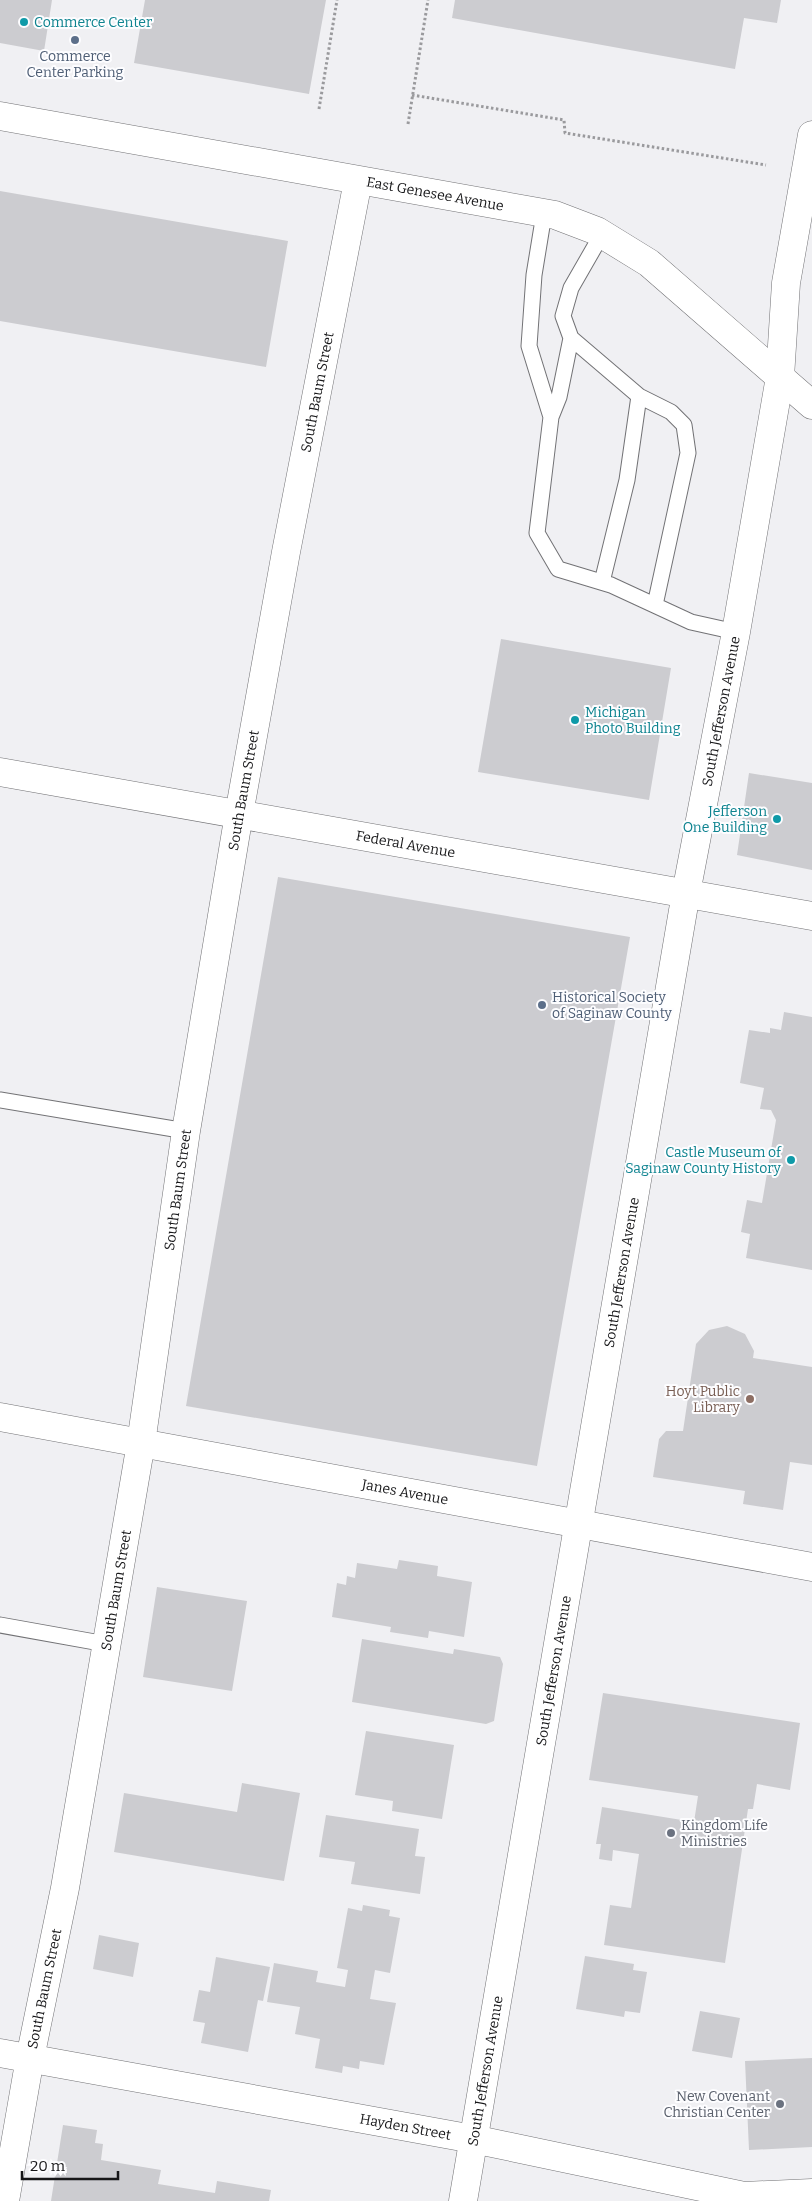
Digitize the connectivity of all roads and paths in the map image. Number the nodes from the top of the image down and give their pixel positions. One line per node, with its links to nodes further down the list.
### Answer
1 (337, 0): 4 (path)
2 (428, 0): 3 (path)
3 (412, 95): 6 (path); 8 (path)
4 (319, 109)
5 (0, 116): 9 (street, East Genesee Avenue)
6 (408, 124)
7 (812, 135): 13 (street, South Jefferson Avenue)
8 (766, 165)
9 (358, 181): 10 (street, East Genesee Avenue); 21 (street, South Baum Street)
10 (544, 214): 11 (street, East Genesee Avenue); 16 (lane)
11 (602, 234): 12 (lane); 13 (street, East Genesee Avenue)
12 (571, 338): 14 (lane); 16 (lane)
13 (780, 377): 15 (street, East Genesee Avenue); 19 (street, South Jefferson Avenue)
14 (639, 396): 17 (lane); 18 (lane)
15 (812, 405)
16 (551, 417): 17 (lane)
17 (602, 582): 18 (lane)
18 (654, 605): 19 (lane)
19 (736, 632): 22 (street, South Jefferson Avenue)
20 (0, 772): 21 (street, Federal Avenue)
21 (239, 814): 22 (street, Federal Avenue); 25 (street, South Baum Street)
22 (686, 893): 23 (street, Federal Avenue); 28 (street, South Jefferson Avenue)
23 (812, 916)
24 (0, 1100): 25 (lane)
25 (186, 1130): 27 (street, South Baum Street)
26 (0, 1417): 27 (street, Janes Avenue)
27 (141, 1443): 28 (street, Janes Avenue); 31 (street, South Baum Street)
28 (579, 1522): 29 (street, Janes Avenue); 34 (street, South Jefferson Avenue)
29 (812, 1567)
30 (0, 1625): 31 (lane)
31 (106, 1644): 33 (street, South Baum Street)
32 (0, 2053): 33 (street, Hayden Street)
33 (30, 2058): 34 (street, Hayden Street); 36 (street, South Baum Street)
34 (473, 2139): 35 (street, Hayden Street); 37 (street, South Jefferson Avenue)
35 (812, 2194)
36 (5, 2201)
37 (463, 2201)

